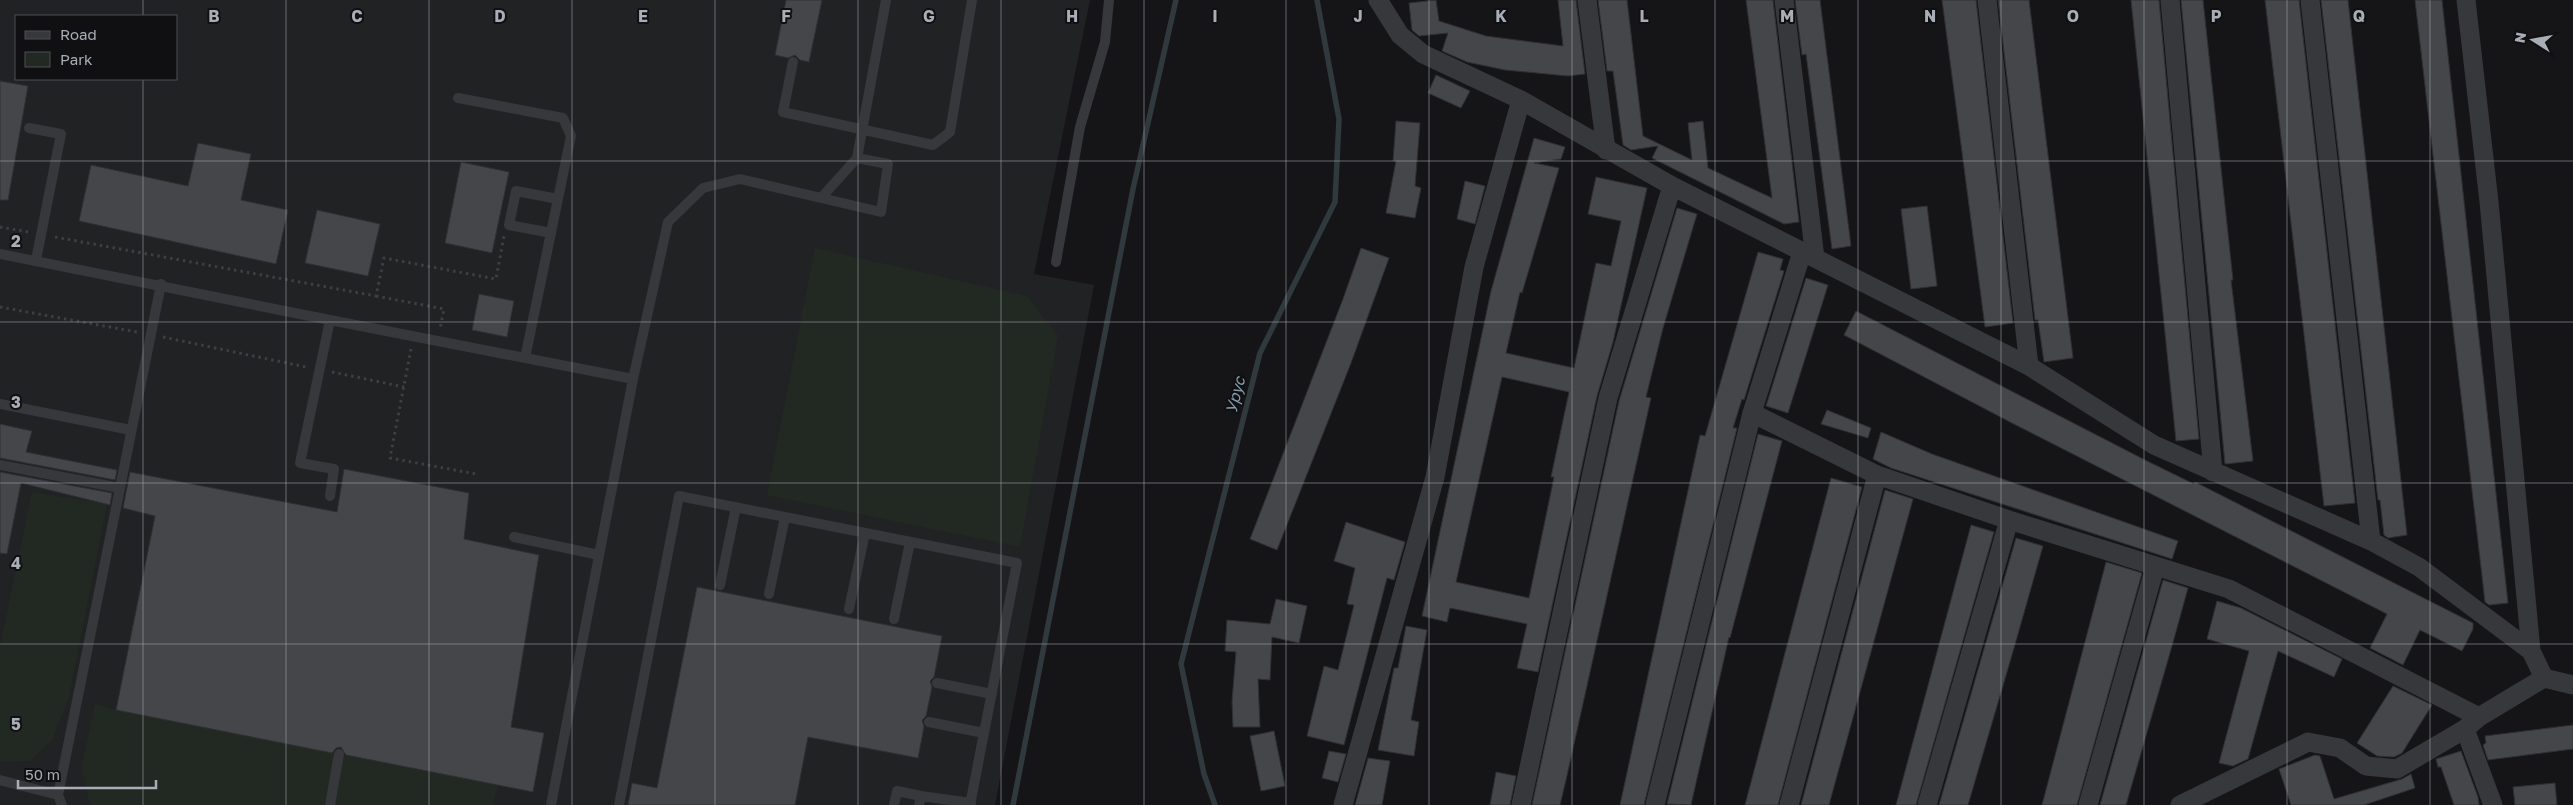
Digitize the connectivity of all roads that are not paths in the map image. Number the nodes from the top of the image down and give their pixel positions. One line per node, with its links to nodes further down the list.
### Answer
1 (886, 0): 15 (lane)
2 (972, 0): 15 (lane)
3 (1110, 0): 25 (lane)
4 (1378, 0): 13 (street)
5 (1587, 0): 16 (street)
6 (1784, 0): 23 (street)
7 (1987, 0): 29 (street)
8 (2170, 0): 35 (street)
9 (2310, 0): 44 (street)
10 (2466, 0): 52 (street)
11 (793, 62): 15 (lane)
12 (458, 98): 20 (lane)
13 (1521, 100): 16 (street); 70 (street)
14 (29, 128): 24 (lane)
15 (862, 128): 17 (lane)
16 (1606, 150): 18 (street)
17 (857, 158): 19 (lane); 19 (lane)
18 (1672, 186): 23 (street); 71 (street)
19 (821, 198): 30 (lane)
20 (558, 199): 21 (lane); 21 (lane)
21 (551, 233): 28 (lane)
22 (0, 254): 24 (lane)
23 (1808, 255): 29 (street); 32 (street)
24 (36, 260): 26 (lane)
25 (1056, 262)
26 (160, 284): 27 (lane); 33 (lane)
27 (330, 320): 28 (lane); 38 (lane)
28 (525, 358): 30 (lane)
29 (2029, 366): 35 (street)
30 (633, 379): 46 (lane)
31 (0, 404): 33 (lane)
32 (1752, 413): 36 (street); 72 (street)
33 (131, 430): 37 (lane)
34 (0, 465): 37 (lane)
35 (2213, 472): 44 (street)
36 (1877, 475): 41 (street); 73 (street)
37 (120, 488): 63 (lane)
38 (330, 496)
39 (736, 508): 40 (lane); 48 (lane); 68 (lane)
40 (785, 517): 42 (lane); 49 (lane)
41 (2009, 520): 47 (street); 74 (street)
42 (865, 533): 45 (lane); 50 (lane)
43 (514, 537): 46 (lane)
44 (2370, 541): 52 (street)
45 (910, 542): 51 (lane); 56 (lane)
46 (599, 555): 67 (lane)
47 (2154, 567): 57 (street); 75 (street)
48 (720, 586)
49 (770, 594)
50 (849, 609)
51 (894, 619)
52 (2530, 651): 53 (street)
53 (2544, 678): 55 (street); 57 (street)
54 (937, 683): 56 (lane)
55 (2573, 685)
56 (992, 694): 60 (lane)
57 (2479, 717): 59 (street)
58 (929, 722): 60 (lane)
59 (2465, 729): 76 (street); 77 (street)
60 (984, 733): 65 (lane)
61 (339, 754): 66 (lane)
62 (0, 780): 63 (lane)
63 (60, 800)
64 (920, 800): 65 (lane); 69 (lane)
65 (970, 804)
66 (330, 805)
67 (551, 805)
68 (619, 805)
69 (894, 805)
70 (1343, 805)
71 (1521, 805)
72 (1656, 805)
73 (1789, 805)
74 (1928, 805)
75 (2088, 805)
76 (2180, 805)
77 (2493, 805)

